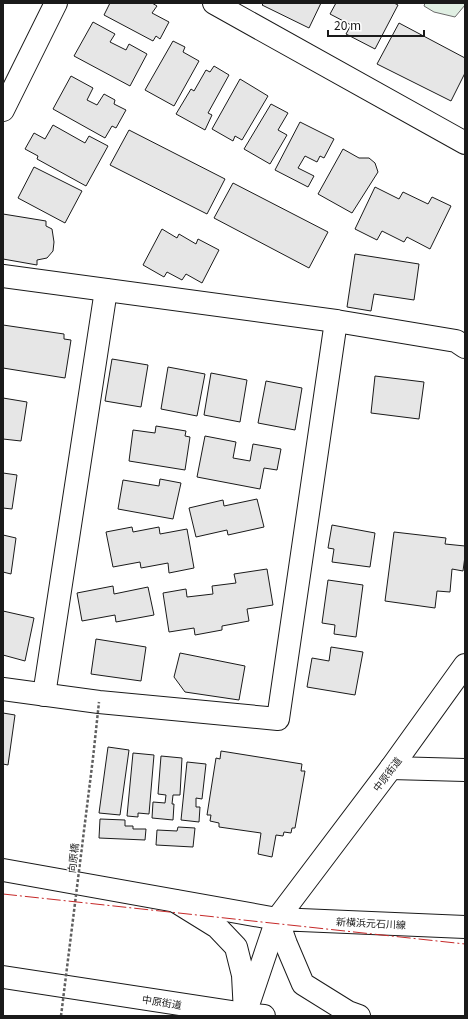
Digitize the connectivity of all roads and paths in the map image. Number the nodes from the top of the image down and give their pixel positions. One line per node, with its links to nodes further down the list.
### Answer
1 (56, 3): 3 (street)
2 (214, 3): 4 (street)
3 (3, 110)
4 (465, 143)
5 (3, 276): 6 (street)
6 (106, 290): 7 (street); 11 (street)
7 (336, 321): 8 (street); 12 (street)
8 (465, 347)
9 (465, 665): 13 (street, 中原街道)
10 (3, 689): 11 (street)
11 (44, 695): 12 (street)
12 (99, 702): 21 (path, 向原橋, bridge)
13 (391, 768): 14 (street); 17 (street, 中原街道)
14 (465, 770)
15 (3, 870): 16 (street)
16 (175, 901): 17 (street); 20 (street)
17 (277, 919): 18 (street, 新横浜元石川線); 20 (street, 中原街道); 22 (street)
18 (465, 927)
19 (3, 978): 20 (street, 中原街道)
20 (251, 1015)
21 (61, 1016)
22 (359, 1016)

